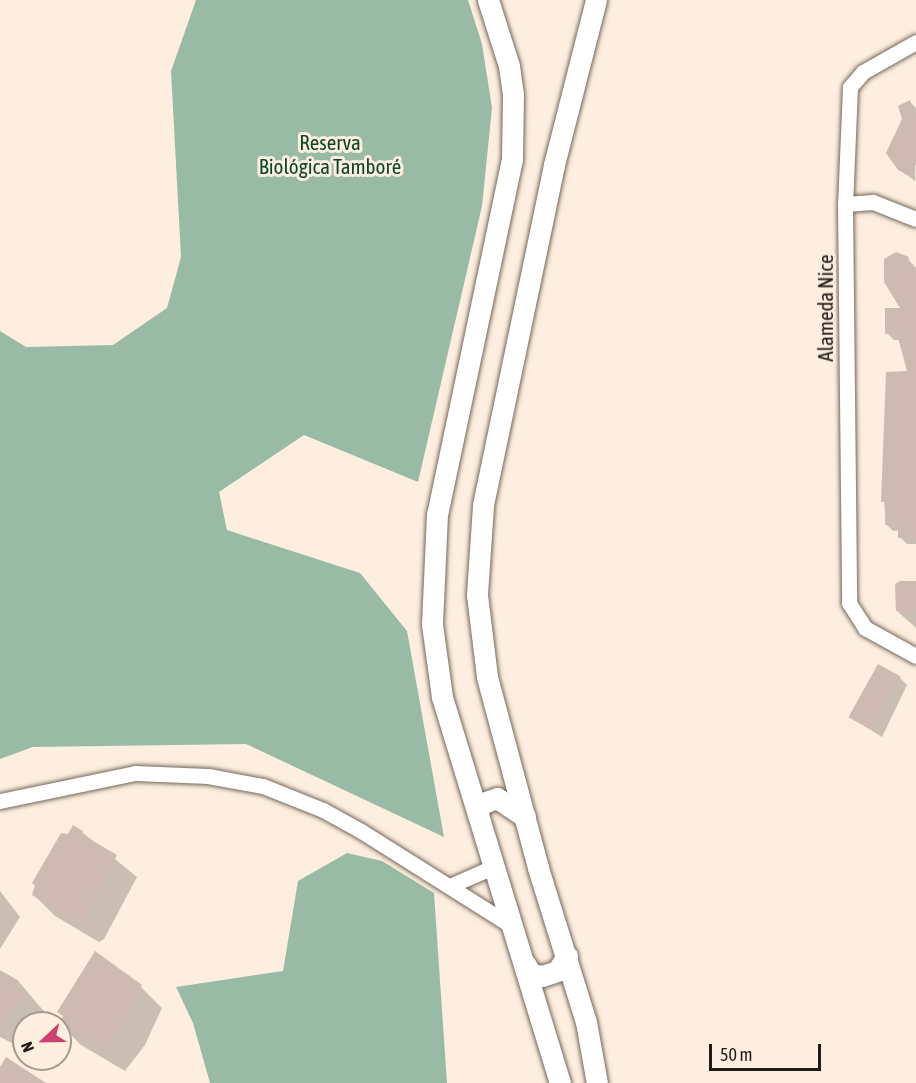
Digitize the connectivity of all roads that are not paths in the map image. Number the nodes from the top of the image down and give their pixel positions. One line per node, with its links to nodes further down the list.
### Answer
1 (488, 0): 8 (main road)
2 (596, 0): 9 (main road)
3 (916, 42): 4 (street, Alameda Nice)
4 (845, 204): 5 (street); 6 (street, Alameda Nice)
5 (916, 219)
6 (916, 656)
7 (0, 801): 11 (street)
8 (478, 815): 9 (main road); 10 (main road)
9 (525, 817): 13 (main road)
10 (494, 867): 11 (street); 12 (main road)
11 (452, 885): 12 (street)
12 (512, 926): 14 (main road)
13 (567, 956): 14 (main road); 16 (main road)
14 (525, 965): 15 (main road)
15 (560, 1083)
16 (597, 1083)

